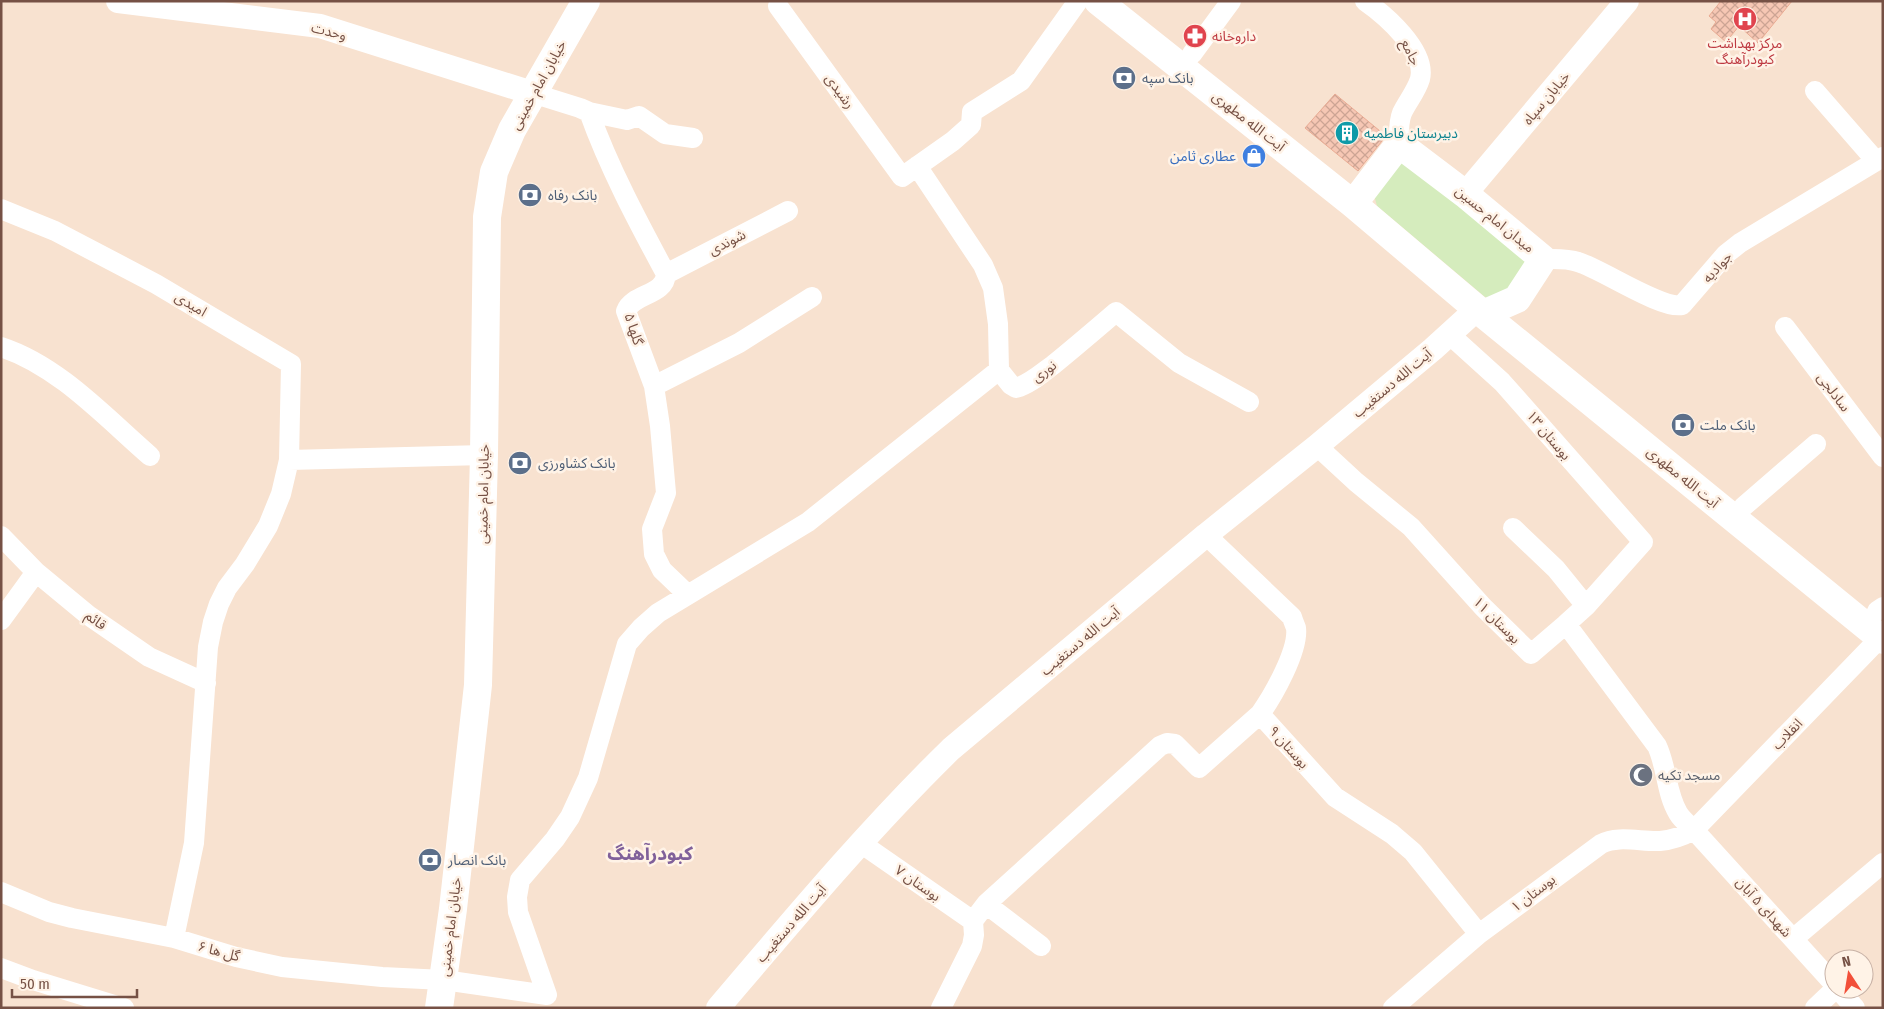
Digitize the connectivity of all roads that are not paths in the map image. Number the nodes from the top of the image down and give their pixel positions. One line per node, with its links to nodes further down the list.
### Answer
1 (118, 1): 13 (street, وحدت)
2 (586, 1): 13 (main road, خیابان امام خمینی)
3 (1078, 1): 18 (street)
4 (1098, 1): 20 (main road, آیت الله مطهری)
5 (1115, 1): 11 (main road, آیت الله مطهری)
6 (1230, 1): 11 (street)
7 (1365, 1): 10 (street, جامع)
8 (1627, 1): 19 (street, خیابان سپاه)
9 (778, 6): 18 (street, رشیدی)
10 (1386, 7): 16 (street, جامع)
11 (1192, 54): 20 (main road, آیت الله مطهری)
12 (1815, 91): 17 (street)
13 (532, 93): 14 (street); 36 (main road, خیابان امام خمینی)
14 (589, 112): 15 (street); 24 (street)
15 (693, 138)
16 (1400, 144): 19 (main road, میدان امام حسین); 20 (main road)
17 (1879, 159): 23 (street, جوادیه)
18 (910, 171): 31 (street)
19 (1465, 194): 23 (main road, میدان امام حسین)
20 (1359, 196): 27 (main road)
21 (1, 209): 39 (street, امیدی)
22 (788, 211): 24 (street, شوندی)
23 (1543, 259): 26 (main road, میدان امام حسین)
24 (666, 274): 32 (street, گلها ۵)
25 (812, 297): 32 (street)
26 (1517, 299): 27 (main road); 40 (main road, آیت الله مطهری)
27 (1480, 312): 29 (street, آیت الله دستغیب); 48 (main road, آیت الله مطهری)
28 (1785, 327): 38 (street, سادلجی)
29 (1449, 334): 35 (street, آیت الله دستغیب); 46 (street, بوستان ۱۳)
30 (1, 347): 37 (street)
31 (999, 370): 33 (street, نوری); 45 (street)
32 (654, 386): 45 (street, گلها ۵)
33 (1249, 402)
34 (1816, 444): 40 (street)
35 (1317, 446): 42 (street, آیت الله دستغیب); 49 (street, بوستان ۱۱)
36 (484, 455): 39 (street); 64 (main road, خیابان امام خمینی)
37 (150, 456)
38 (1883, 457)
39 (289, 460): 50 (street)
40 (1743, 507): 48 (main road, آیت الله مطهری)
41 (1513, 528): 46 (street)
42 (1206, 534): 51 (street, بوستان ۹); 53 (street, آیت الله دستغیب)
43 (1, 536): 44 (street, قائم)
44 (36, 572): 47 (street); 50 (street, قائم)
45 (684, 597): 66 (street)
46 (1586, 606): 49 (street)
47 (1, 620)
48 (1881, 622): 52 (street, انقلاب)
49 (1566, 624): 52 (street)
50 (206, 683): 59 (street)
51 (1260, 714): 56 (street); 58 (street, بوستان ۹)
52 (1694, 830): 58 (street, بوستان ۱); 60 (street, شهدای ۵ آبان)
53 (862, 844): 57 (street, بوستان ۷); 69 (street, آیت الله دستغیب)
54 (1883, 863): 60 (street)
55 (1, 892): 59 (street, گل ها ۶)
56 (986, 904): 57 (street); 61 (street)
57 (973, 922): 70 (street)
58 (1479, 934): 71 (street, بوستان ۱)
59 (174, 938): 64 (street, گل ها ۶)
60 (1793, 939): 63 (street, شهدای ۵ آبان)
61 (1041, 946)
62 (1, 968): 67 (street)
63 (1824, 973)
64 (444, 980): 66 (street, گل ها ۶); 68 (main road, خیابان امام خمینی)
65 (1825, 999): 72 (street)
66 (552, 1002)
67 (124, 1008)
68 (439, 1008)
69 (718, 1008)
70 (941, 1008)
71 (1393, 1008)
72 (1815, 1008)

